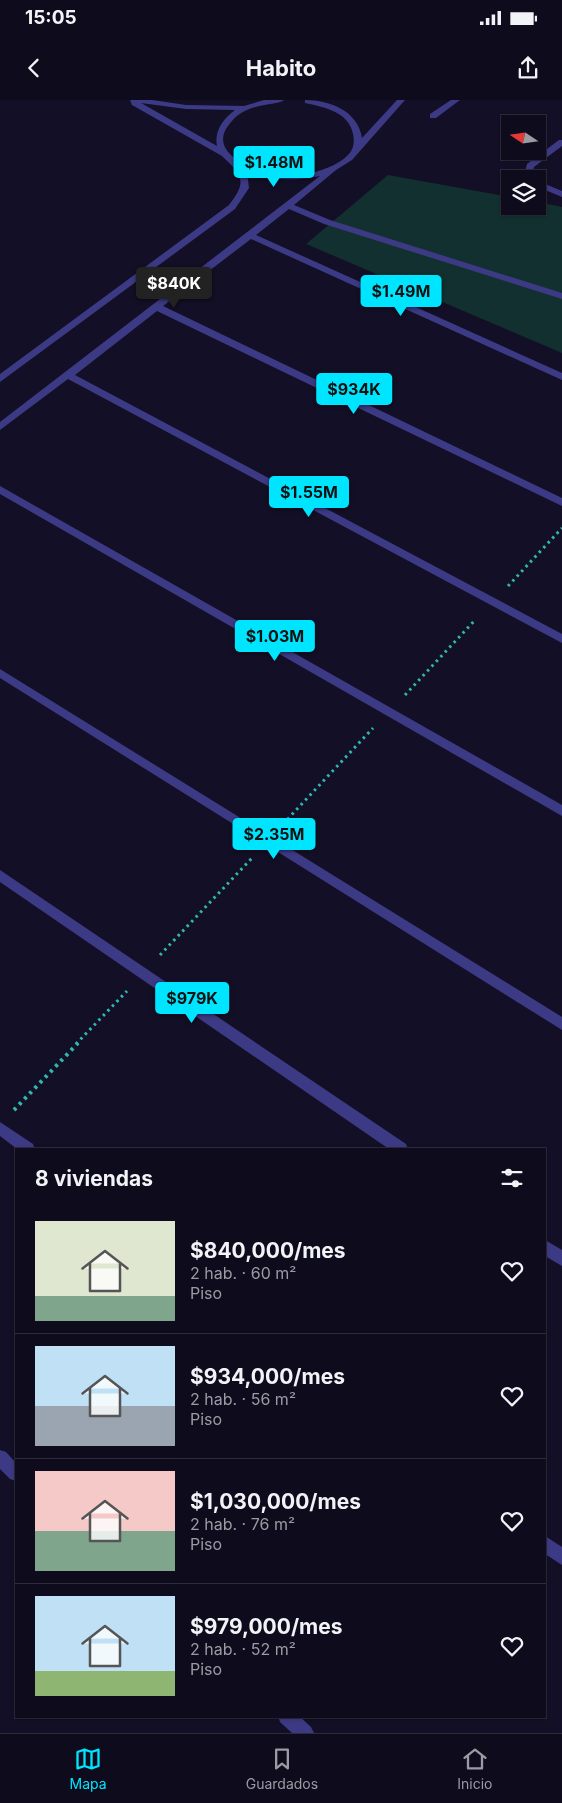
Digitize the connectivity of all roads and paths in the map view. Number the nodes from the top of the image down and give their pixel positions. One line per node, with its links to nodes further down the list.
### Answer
1 (132, 100): 8 (street); 12 (street)
2 (280, 100): 8 (street)
3 (298, 100): 4 (street)
4 (308, 100): 5 (street); 11 (street)
5 (318, 100)
6 (401, 100): 11 (street)
7 (456, 100): 9 (street)
8 (246, 108): 12 (street)
9 (433, 116)
10 (562, 142): 15 (street)
11 (357, 149): 14 (street)
12 (225, 154): 13 (street)
13 (239, 166): 14 (street); 24 (street)
14 (332, 170): 18 (street)
15 (529, 170)
16 (546, 187): 17 (street)
17 (562, 194)
18 (288, 206): 19 (street); 20 (street)
19 (250, 235): 21 (street); 23 (street)
20 (562, 296)
21 (157, 307): 22 (street); 27 (street)
22 (68, 375): 25 (street); 28 (street)
23 (562, 377)
24 (0, 379)
25 (0, 428)
26 (0, 489): 30 (street)
27 (562, 502)
28 (562, 639)
29 (0, 673): 32 (street)
30 (562, 811)
31 (0, 875): 35 (street)
32 (562, 1024)
33 (0, 1128): 34 (street)
34 (27, 1148)
35 (400, 1148)
36 (546, 1248): 37 (street)
37 (562, 1259)
38 (0, 1458): 39 (street)
39 (15, 1472)
40 (546, 1545): 41 (street)
41 (562, 1557)
42 (288, 1718): 43 (street)
43 (305, 1733)

